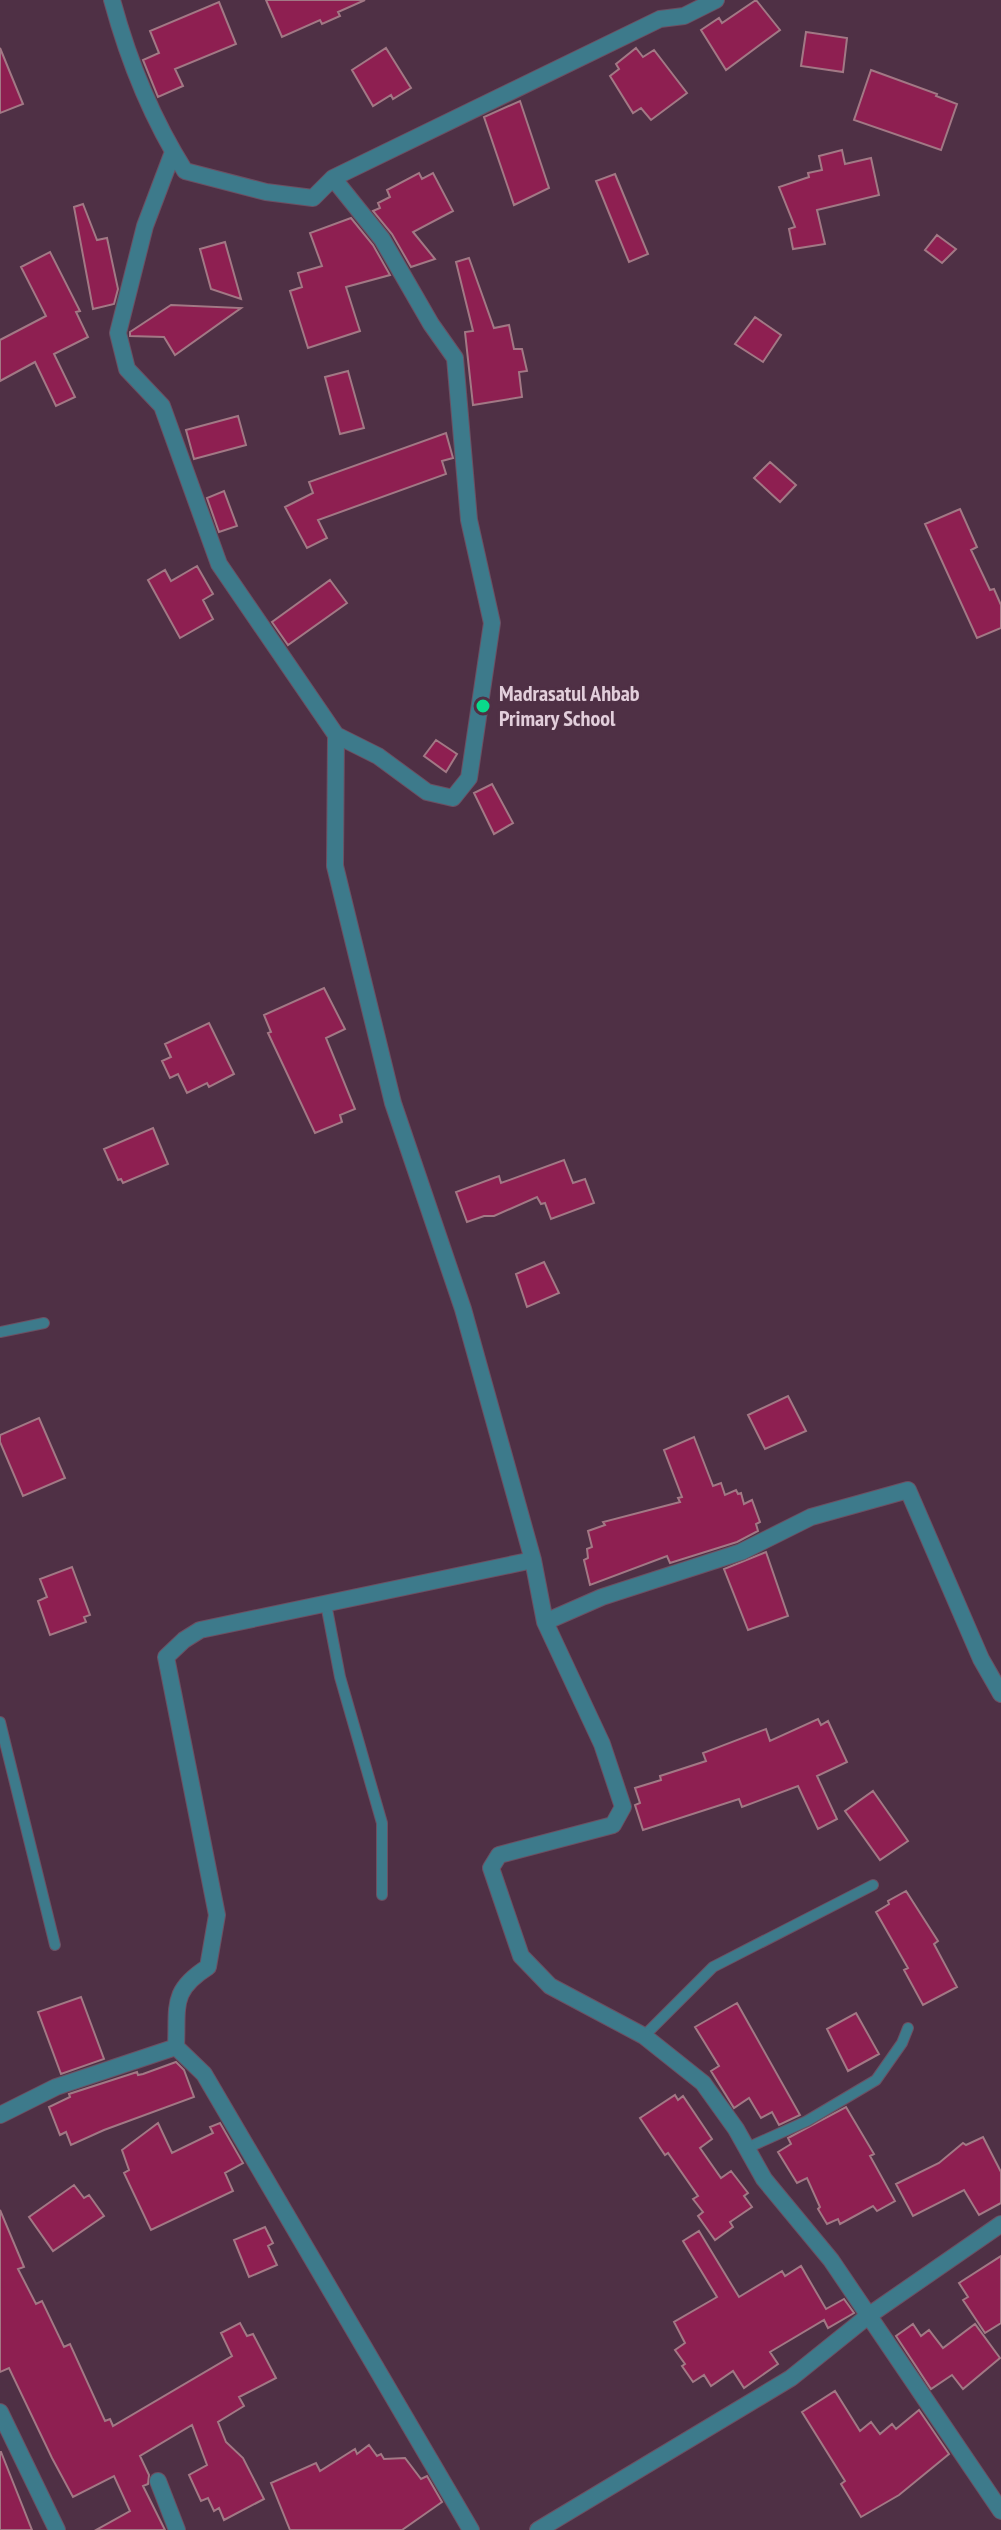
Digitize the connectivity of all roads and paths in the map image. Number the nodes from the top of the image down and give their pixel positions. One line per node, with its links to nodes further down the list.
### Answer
1 (112, 0): 3 (street)
2 (716, 0): 4 (street)
3 (173, 152): 4 (street); 5 (street)
4 (333, 178): 5 (street)
5 (336, 735): 8 (street)
6 (44, 1323): 7 (lane)
7 (0, 1332)
8 (533, 1560): 9 (street); 10 (street)
9 (326, 1604): 14 (lane); 18 (street)
10 (545, 1622): 11 (street); 17 (street)
11 (1001, 1694)
12 (0, 1722): 15 (lane)
13 (873, 1885): 17 (lane)
14 (382, 1895)
15 (55, 1945)
16 (908, 2028): 20 (lane)
17 (644, 2036): 20 (street)
18 (176, 2047): 19 (street); 28 (street)
19 (0, 2115)
20 (747, 2148): 22 (street)
21 (1001, 2224): 22 (street)
22 (868, 2316): 25 (street); 29 (street)
23 (0, 2412): 26 (street)
24 (158, 2481): 27 (street)
25 (1001, 2511)
26 (57, 2530)
27 (177, 2530)
28 (471, 2530)
29 (538, 2530)

